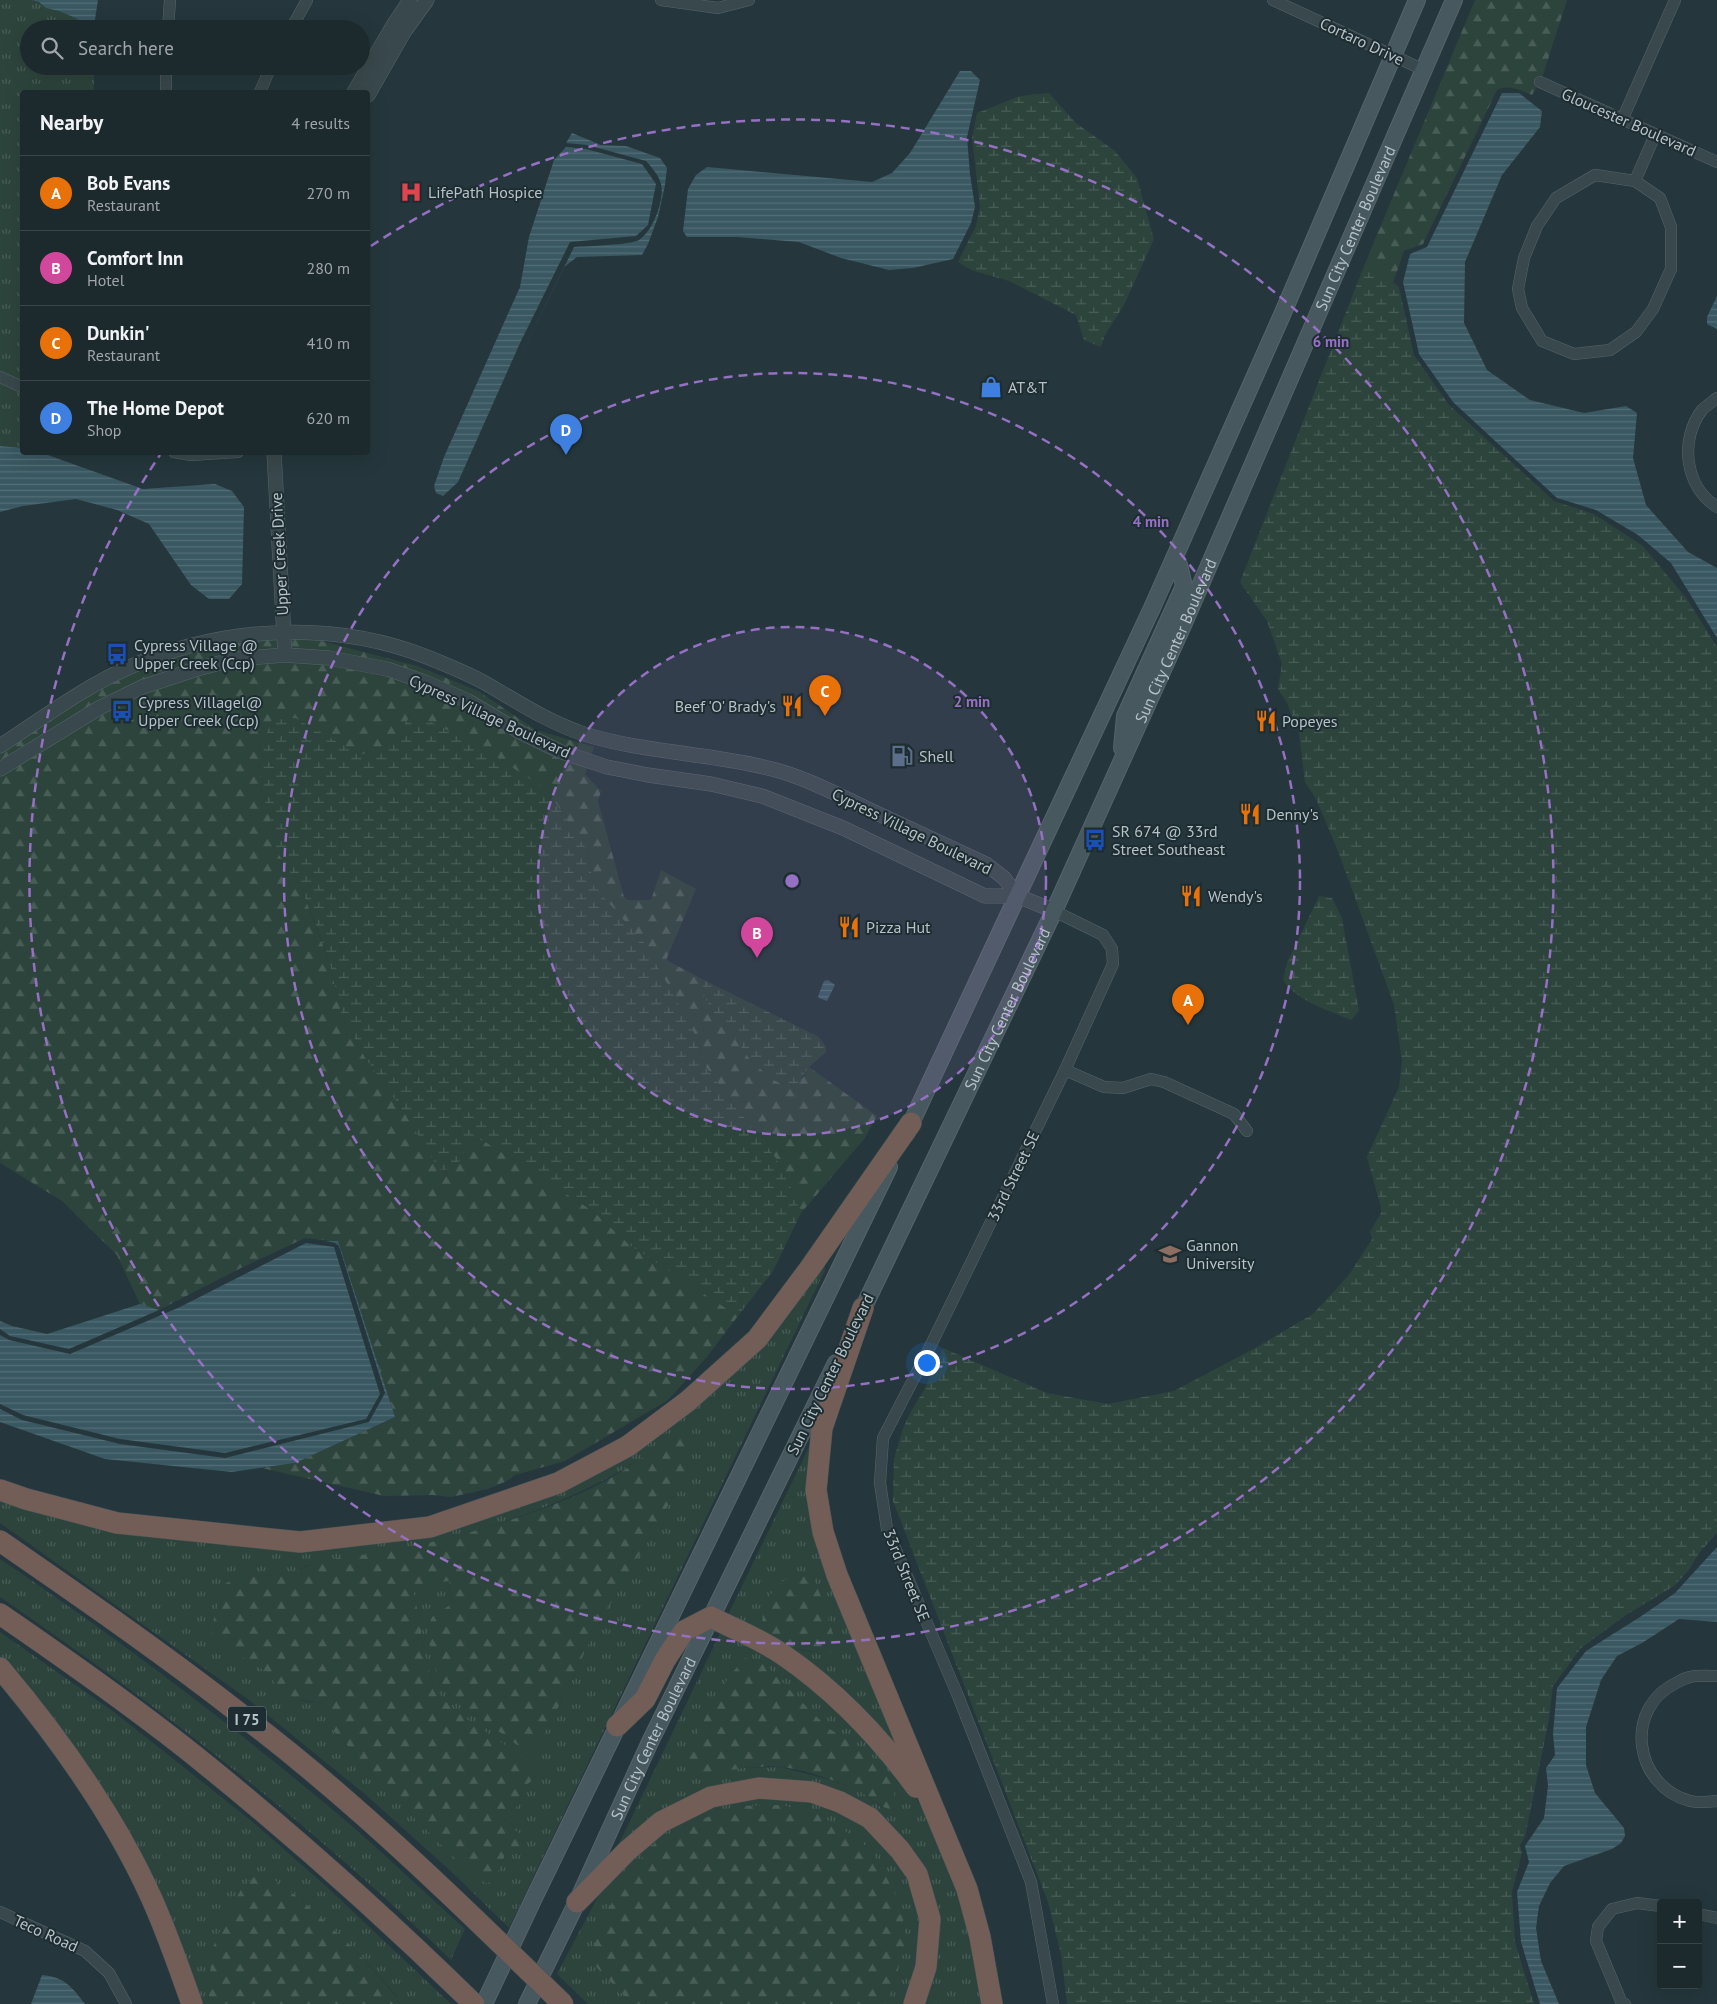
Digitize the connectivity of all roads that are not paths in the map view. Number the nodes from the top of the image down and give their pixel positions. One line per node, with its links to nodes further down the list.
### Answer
1 (170, 0): 11 (street)
2 (307, 0): 12 (street)
3 (410, 0): 14 (street)
4 (427, 0): 23 (street)
5 (661, 0): 6 (street)
6 (750, 0)
7 (1273, 0): 13 (street, Cortaro Drive)
8 (1417, 0): 13 (main road, Sun City Center Boulevard)
9 (1454, 0): 15 (main road, Sun City Center Boulevard)
10 (1675, 0): 24 (street)
11 (169, 20)
12 (296, 20)
13 (1394, 57): 15 (street, Cortaro Drive); 33 (main road, Sun City Center Boulevard)
14 (370, 65)
15 (1424, 70): 37 (main road, Sun City Center Boulevard)
16 (166, 75): 20 (street)
17 (267, 75): 21 (street)
18 (364, 75): 22 (street)
19 (1540, 82): 24 (street, Gloucester Boulevard)
20 (166, 90)
21 (261, 90)
22 (355, 90)
23 (370, 92)
24 (1622, 120): 25 (street, Gloucester Boulevard)
25 (1655, 135): 26 (street, Gloucester Boulevard); 27 (street)
26 (1717, 162)
27 (1635, 181): 27 (street)
28 (0, 377): 29 (street)
29 (20, 386)
30 (1717, 398): 32 (street)
31 (274, 455): 34 (street, Upper Creek Drive)
32 (1717, 507)
33 (1174, 559): 37 (main road); 39 (main road, Sun City Center Boulevard)
34 (284, 632): 35 (street, Upper Creek Drive); 36 (street, Cypress Village Boulevard); 39 (street, Cypress Village Boulevard)
35 (285, 655): 38 (street, Cypress Village Boulevard); 39 (street, Cypress Village Boulevard)
36 (0, 746)
37 (1121, 763): 40 (main road, Sun City Center Boulevard)
38 (0, 769)
39 (1018, 896): 40 (street); 42 (main road, Sun City Center Boulevard)
40 (1054, 911): 41 (street, 33rd Street SE); 44 (main road, Sun City Center Boulevard)
41 (1064, 1070): 43 (street); 67 (street, 33rd Street SE)
42 (911, 1123): 45 (highway); 51 (main road, Sun City Center Boulevard)
43 (1248, 1131)
44 (863, 1308): 48 (main road, Sun City Center Boulevard); 53 (highway)
45 (0, 1490)
46 (0, 1542): 64 (highway, I 75, bridge)
47 (0, 1614): 61 (highway)
48 (711, 1617): 51 (highway); 53 (highway); 54 (main road, Sun City Center Boulevard)
49 (0, 1668): 60 (highway)
50 (1717, 1676): 52 (street)
51 (617, 1726): 62 (main road, Sun City Center Boulevard)
52 (1717, 1801)
53 (936, 1816): 66 (highway)
54 (577, 1902): 63 (main road, Sun City Center Boulevard); 65 (highway)
55 (1657, 1906): 68 (street)
56 (0, 1912): 59 (street, Teco Road)
57 (1702, 1915): 58 (street)
58 (1717, 1918)
59 (126, 2004)
60 (192, 2004)
61 (474, 2004)
62 (484, 2004)
63 (527, 2004)
64 (563, 2004)
65 (914, 2004)
66 (992, 2004)
67 (1053, 2004)
68 (1625, 2004)

